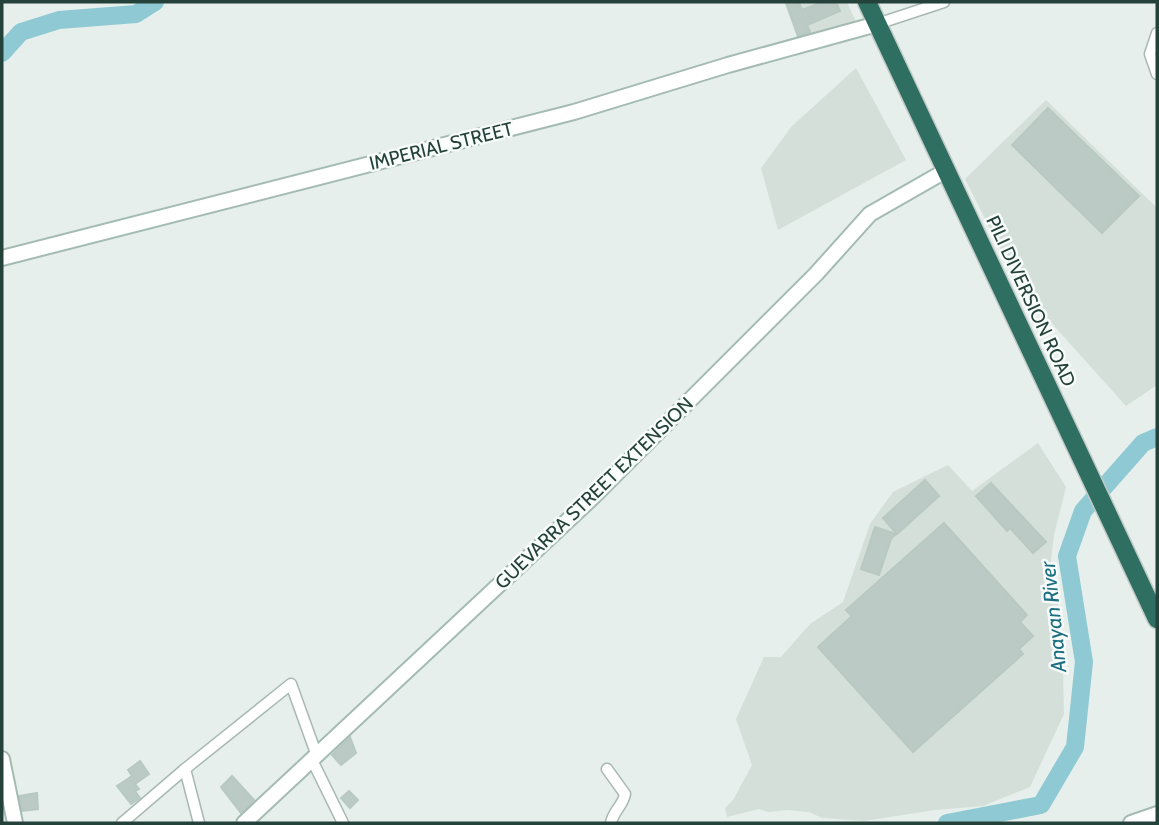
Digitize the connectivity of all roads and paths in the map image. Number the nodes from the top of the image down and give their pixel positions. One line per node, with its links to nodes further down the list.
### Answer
1 (866, 2): 3 (highway, PILI DIVERSION ROAD)
2 (944, 2): 3 (street)
3 (877, 24): 6 (highway, PILI DIVERSION ROAD); 7 (street, IMPERIAL STREET)
4 (1157, 33): 5 (street)
5 (1157, 74)
6 (947, 170): 8 (highway, PILI DIVERSION ROAD); 9 (street, GUEVARRA STREET EXTENSION)
7 (2, 258)
8 (1157, 619)
9 (314, 758): 11 (street); 18 (street, GUEVARRA STREET EXTENSION); 19 (street)
10 (2, 759): 13 (street)
11 (185, 769): 16 (street); 17 (street)
12 (607, 769): 20 (street)
13 (4, 776): 15 (street)
14 (1157, 814): 21 (street)
15 (15, 823)
16 (122, 823)
17 (199, 823)
18 (244, 823)
19 (343, 823)
20 (611, 823)
21 (1131, 823)

